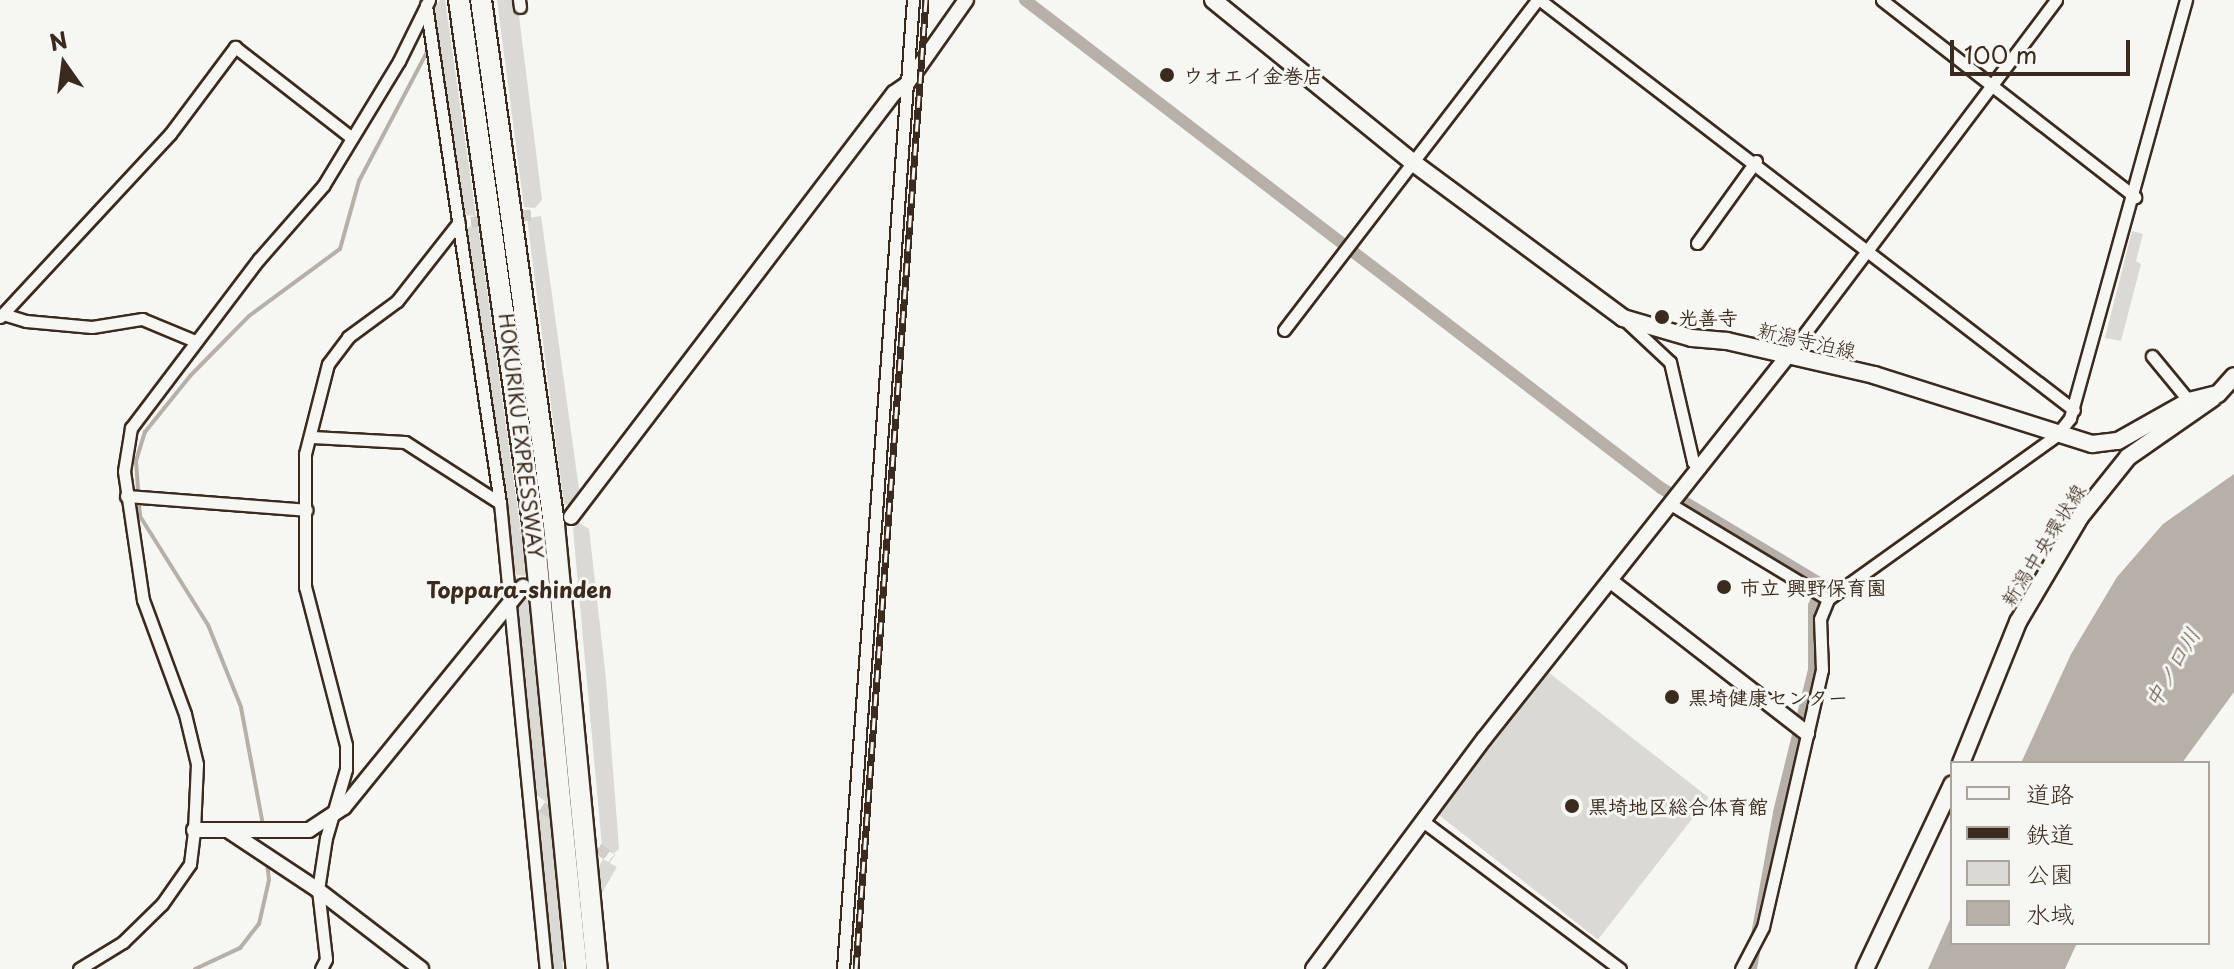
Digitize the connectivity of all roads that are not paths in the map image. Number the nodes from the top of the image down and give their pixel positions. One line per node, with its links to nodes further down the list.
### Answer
1 (459, 0): 55 (highway, HOKURIKU EXPRESSWAY)
2 (481, 0): 56 (highway, HOKURIKU EXPRESSWAY)
3 (913, 0): 13 (street)
4 (966, 0): 11 (street)
5 (1213, 0): 15 (main road, 新潟寺泊線)
6 (1539, 0): 15 (street); 16 (street)
7 (1882, 0): 12 (street)
8 (2056, 0): 12 (street)
9 (2186, 0): 17 (street)
10 (427, 2): 14 (street); 18 (street)
11 (953, 8): 13 (street)
12 (1992, 84): 17 (street); 20 (street)
13 (906, 85): 38 (street); 57 (street)
14 (352, 138): 21 (street); 24 (street)
15 (1411, 161): 22 (main road, 新潟寺泊線); 23 (street)
16 (1756, 161): 19 (street); 20 (street)
17 (2135, 197): 30 (street)
18 (465, 222): 32 (street); 35 (street)
19 (1697, 243)
20 (1869, 247): 26 (street); 30 (street)
21 (1, 315): 24 (street)
22 (1623, 318): 26 (main road, 新潟寺泊線); 33 (street)
23 (1284, 330)
24 (195, 341): 34 (street)
25 (2152, 356): 29 (street)
26 (1787, 357): 31 (main road, 新潟寺泊線); 33 (street)
27 (2233, 379): 28 (main road)
28 (2218, 394): 29 (main road, 新潟寺泊線); 44 (main road, 新潟中央環状線)
29 (2189, 401): 31 (main road, 新潟寺泊線)
30 (2074, 410): 31 (street)
31 (2056, 436): 42 (street)
32 (312, 437): 35 (street); 37 (street)
33 (1700, 468): 36 (street)
34 (126, 496): 37 (street); 48 (street)
35 (500, 503): 41 (street)
36 (1672, 505): 39 (street); 42 (street)
37 (306, 510): 46 (street)
38 (571, 517)
39 (1612, 582): 43 (street); 47 (street)
40 (523, 587): 41 (street)
41 (510, 598): 46 (street); 54 (street)
42 (1828, 599): 43 (street)
43 (1807, 733): 60 (street)
44 (1962, 761)
45 (1950, 789): 61 (main road)
46 (332, 814): 49 (street); 50 (street)
47 (1424, 822): 58 (street); 59 (street)
48 (194, 830): 49 (street); 51 (street)
49 (229, 831): 50 (street)
50 (318, 890): 52 (street); 53 (street)
51 (79, 969)
52 (321, 969)
53 (421, 969)
54 (546, 969)
55 (577, 969)
56 (597, 969)
57 (843, 969)
58 (1313, 969)
59 (1620, 969)
60 (1741, 969)
61 (1865, 969)

